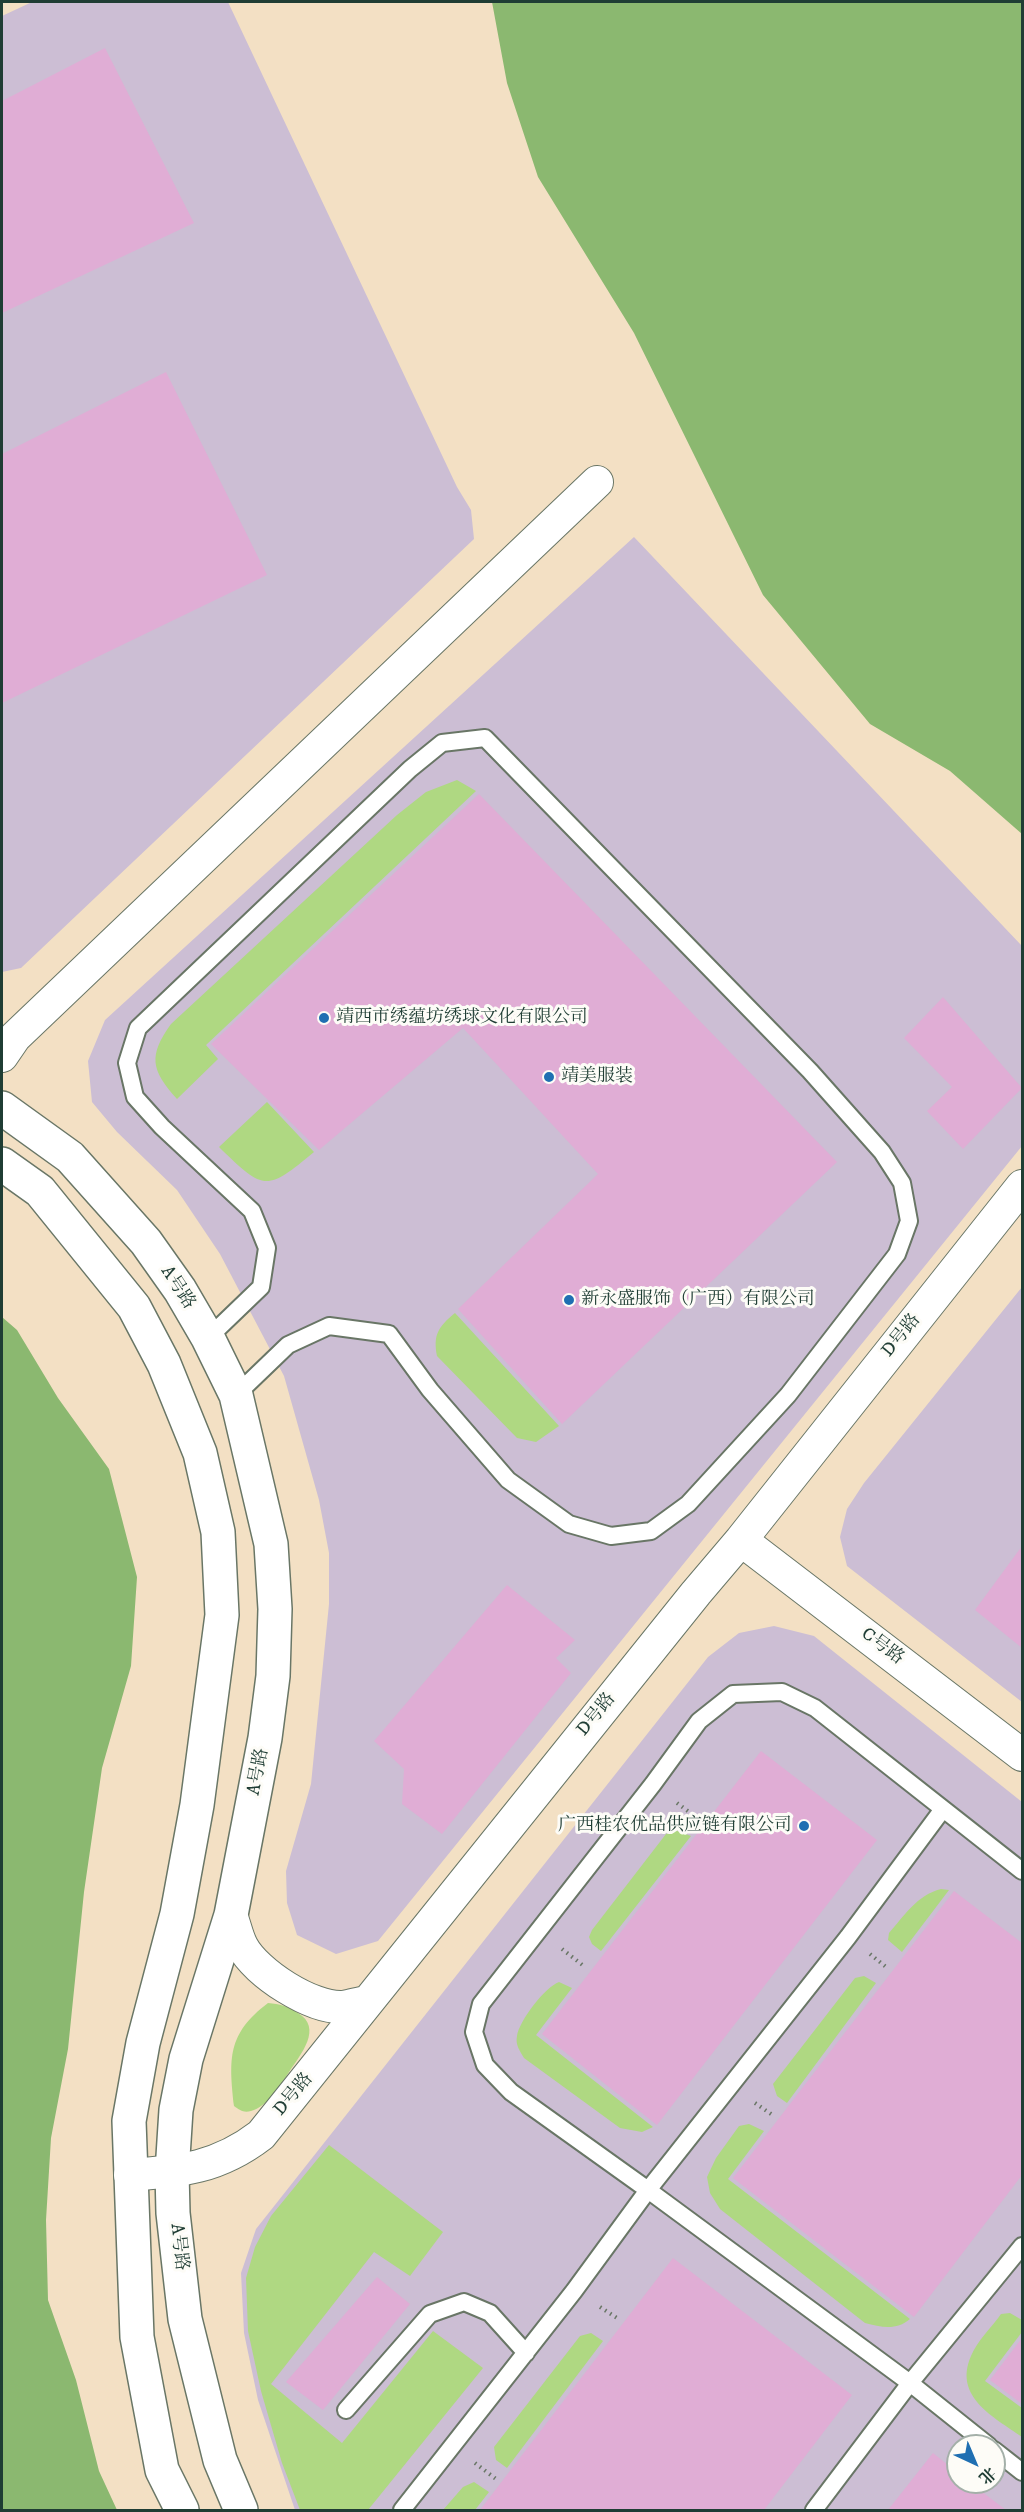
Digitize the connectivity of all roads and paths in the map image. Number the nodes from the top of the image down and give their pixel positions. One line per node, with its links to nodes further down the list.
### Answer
1 (597, 482): 2 (street)
2 (2, 1056)
3 (2, 1108): 6 (street, A号路)
4 (2, 1164): 15 (street)
5 (1023, 1186): 8 (street, D号路)
6 (208, 1338): 7 (street, A号路); 7 (lane)
7 (236, 1395): 12 (street, A号路)
8 (741, 1540): 9 (street, C号路); 13 (street, D号路)
9 (1023, 1755)
10 (943, 1809): 11 (lane); 16 (lane); 16 (lane)
11 (1023, 1871)
12 (231, 1915): 13 (street); 14 (street, A号路)
13 (366, 2002): 14 (street, D号路)
14 (172, 2172): 15 (street, D号路); 25 (street, A号路)
15 (130, 2175): 24 (street)
16 (648, 2190): 18 (lane); 19 (lane)
17 (1023, 2246): 19 (lane)
18 (526, 2353): 20 (lane); 26 (lane)
19 (910, 2383): 21 (lane); 27 (lane)
20 (346, 2410)
21 (974, 2434)
22 (1006, 2459): 23 (lane)
23 (1023, 2472)
24 (182, 2511)
25 (241, 2511)
26 (402, 2511)
27 (814, 2511)

